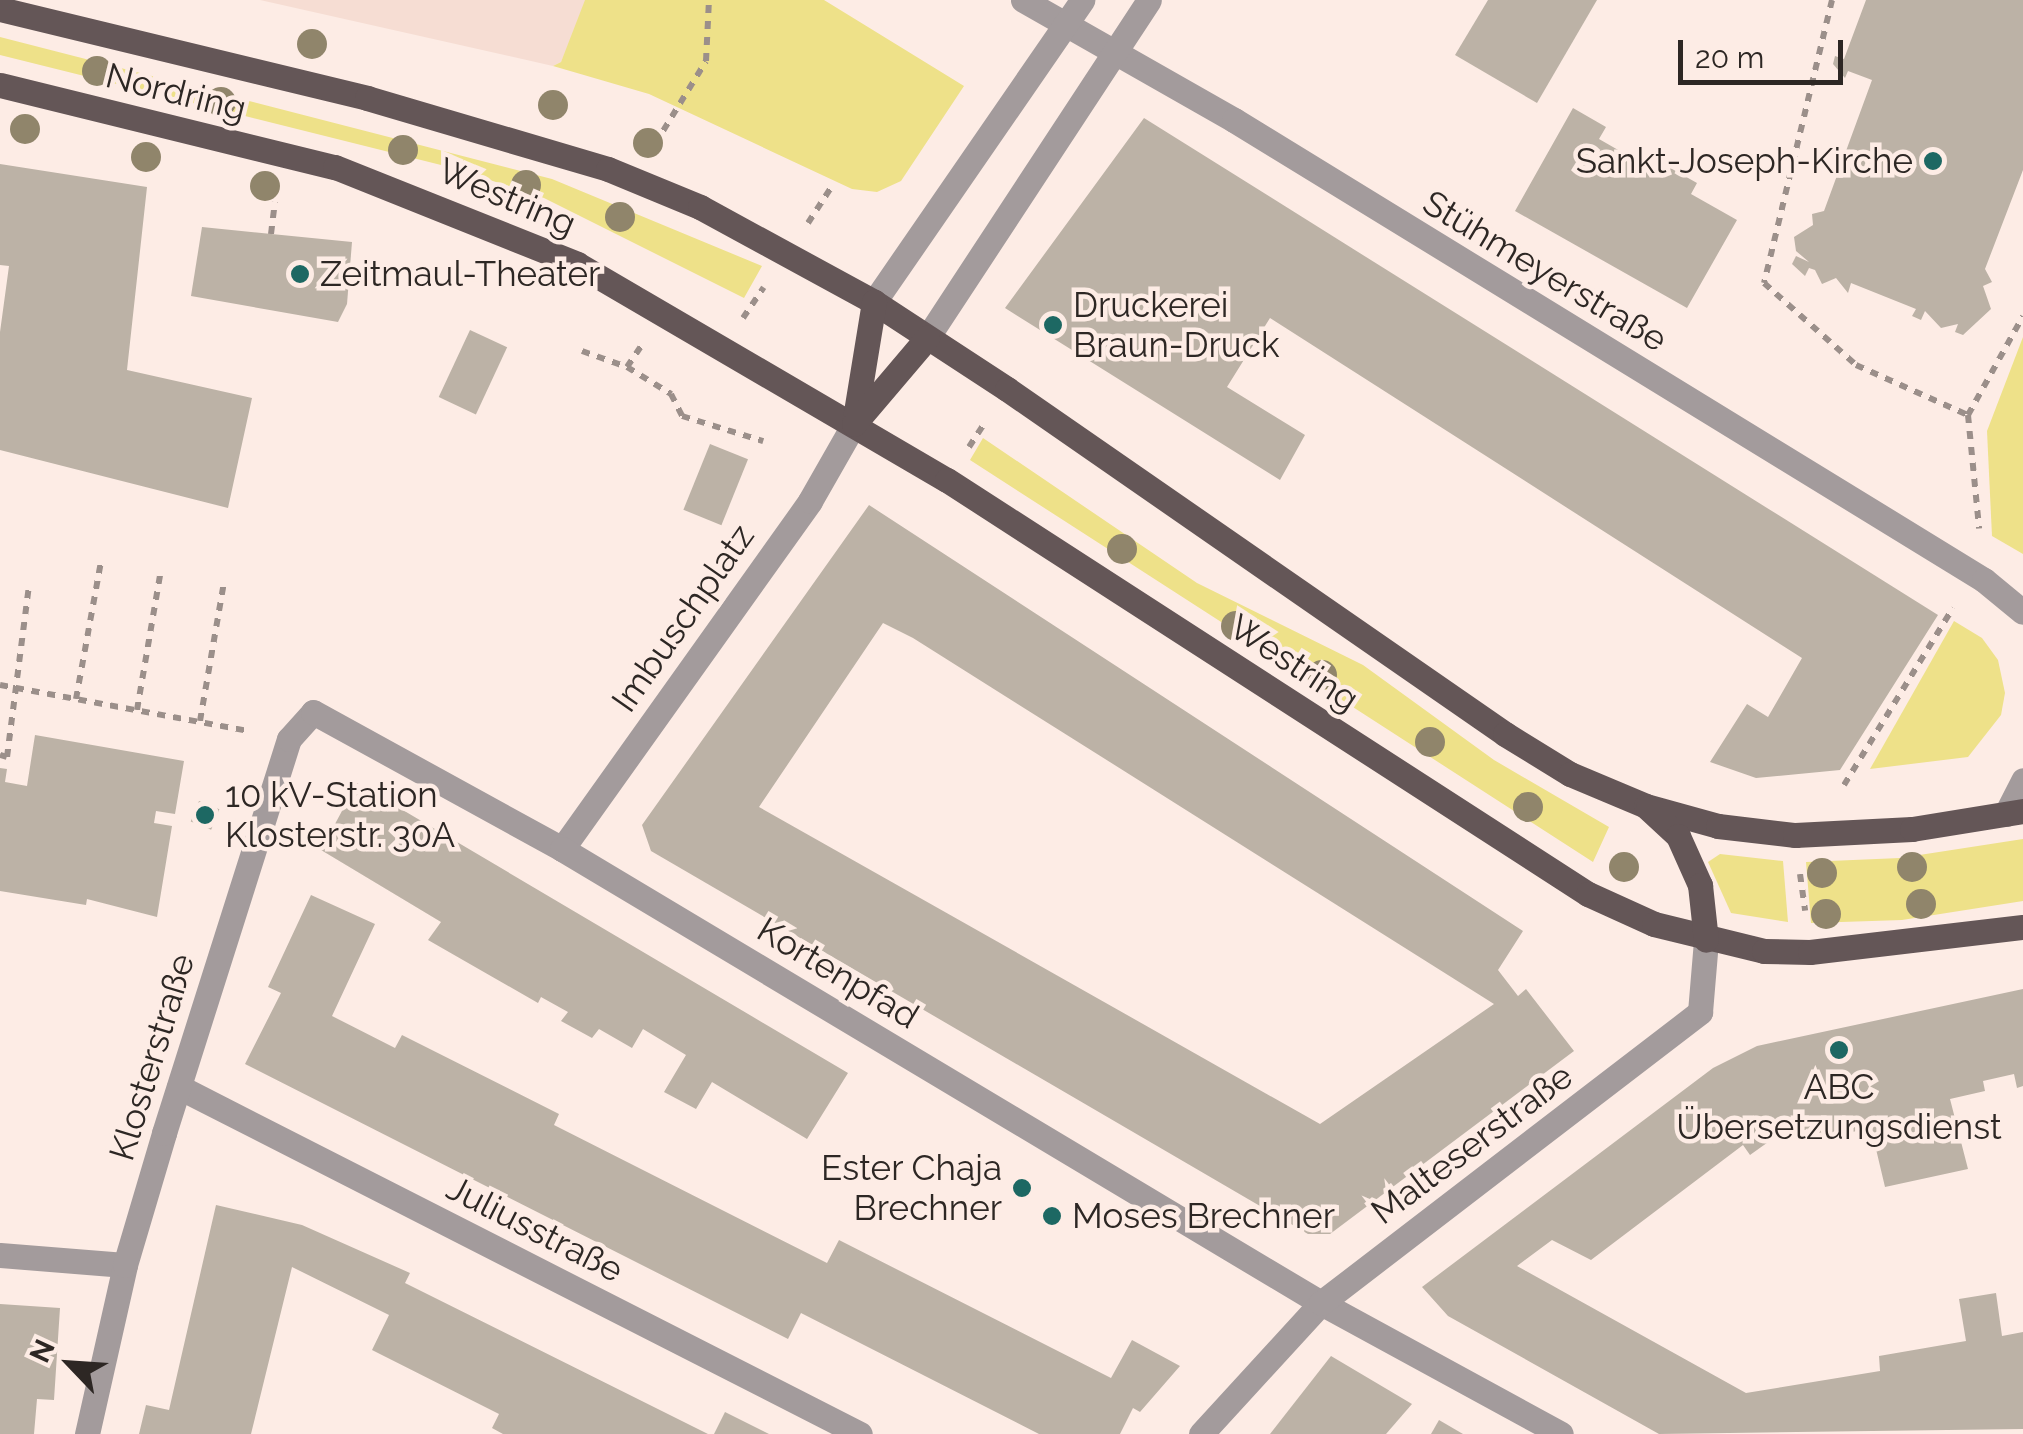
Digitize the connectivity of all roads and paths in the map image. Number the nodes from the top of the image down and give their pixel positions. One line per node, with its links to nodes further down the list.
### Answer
1 (709, 0): 11 (path)
2 (1023, 0): 7 (street, Stühmeyerstraße)
3 (1082, 0): 7 (street)
4 (1149, 0): 8 (street)
5 (1832, 0): 24 (path)
6 (0, 8): 10 (main road, Nordring)
7 (1065, 26): 8 (street, Stühmeyerstraße); 17 (street)
8 (1118, 54): 19 (street); 30 (street, Stühmeyerstraße)
9 (0, 85): 12 (main road, Nordring)
10 (367, 98): 17 (main road, Westring)
11 (681, 103)
12 (334, 167): 25 (main road, Westring)
13 (832, 186): 15 (path)
14 (275, 202): 16 (path)
15 (804, 230)
16 (271, 234)
17 (874, 302): 19 (main road, Westring); 25 (main road)
18 (2023, 316): 24 (path)
19 (928, 338): 23 (main road, Westring); 25 (main road)
20 (641, 346): 22 (path)
21 (582, 351): 22 (path)
22 (628, 368): 26 (path)
23 (1008, 389): 27 (path); 45 (main road, Westring)
24 (1968, 415): 30 (path)
25 (854, 424): 27 (main road, Westring); 47 (street, Imbuschplatz)
26 (763, 440)
27 (947, 480): 51 (main road, Westring)
28 (101, 560): 37 (path)
29 (161, 570): 38 (path)
30 (1984, 580): 34 (street, Stühmeyerstraße)
31 (224, 582): 40 (path)
32 (29, 586): 36 (path)
33 (1954, 607): 44 (path)
34 (2023, 612)
35 (0, 685): 36 (path)
36 (16, 688): 37 (path); 42 (path)
37 (76, 699): 38 (path)
38 (137, 710): 40 (path)
39 (314, 712): 41 (street, Klosterstraße); 47 (street, Kortenpfad)
40 (200, 722): 41 (path)
41 (289, 739): 52 (street, Klosterstraße)
42 (0, 755)
43 (2023, 780): 46 (street)
44 (1844, 786)
45 (1646, 806): 46 (main road, Westring); 51 (main road, Westring)
46 (2015, 813)
47 (562, 849): 55 (street, Kortenpfad)
48 (1798, 862): 49 (path)
49 (1806, 925)
50 (2023, 927): 51 (main road, Westring)
51 (1706, 940): 55 (street, Malteserstraße)
52 (179, 1087): 54 (street, Klosterstraße); 57 (street, Juliusstraße)
53 (0, 1255): 54 (street)
54 (125, 1266): 56 (street, Klosterstraße)
55 (1321, 1303): 58 (street, Malteserstraße); 59 (street, Kortenpfad)
56 (87, 1434)
57 (860, 1434)
58 (1200, 1434)
59 (1560, 1434)

